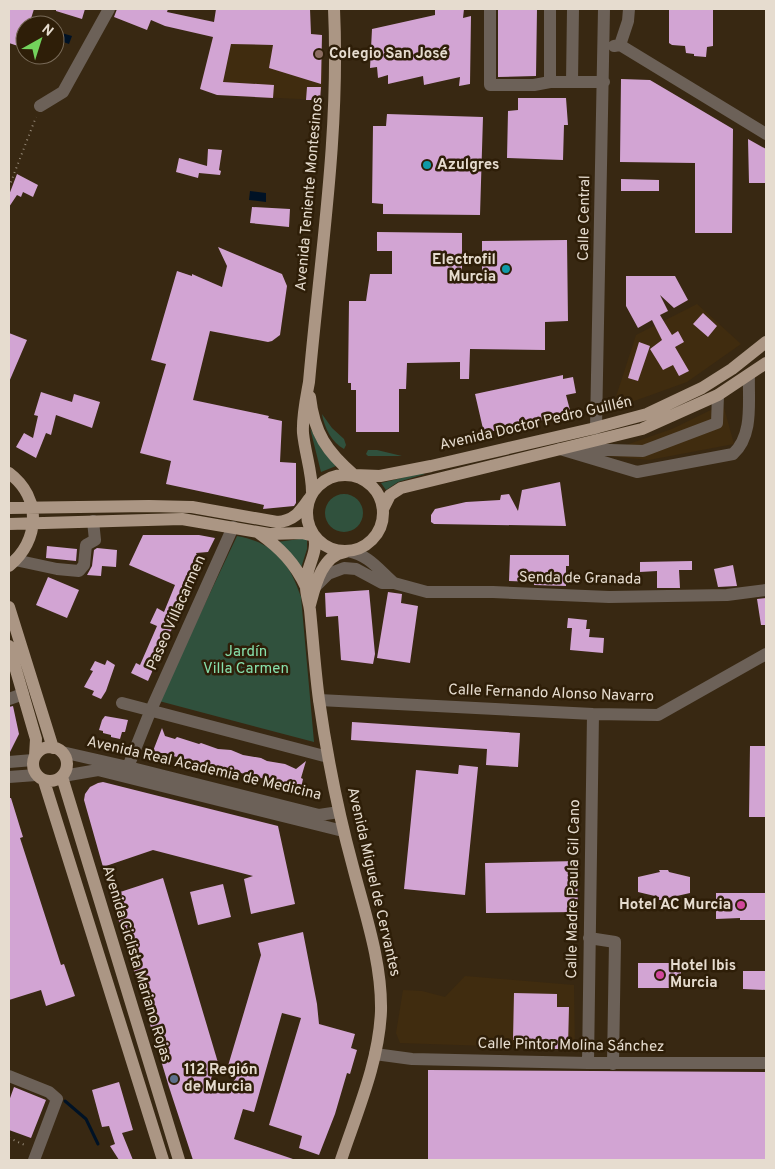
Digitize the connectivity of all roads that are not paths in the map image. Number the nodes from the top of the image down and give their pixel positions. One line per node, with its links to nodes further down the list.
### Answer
1 (109, 9): 13 (street)
2 (334, 9): 18 (main road, Avenida Teniente Montesinos)
3 (490, 9): 10 (street)
4 (550, 9): 10 (street)
5 (573, 9): 11 (street)
6 (604, 9): 8 (street, Calle Central)
7 (630, 9): 9 (street)
8 (604, 42): 9 (street); 12 (street, Calle Central)
9 (620, 44): 14 (street)
10 (550, 82): 11 (street)
11 (572, 82): 12 (street)
12 (604, 82): 20 (street, Calle Central)
13 (40, 106)
14 (766, 134)
15 (766, 342): 20 (main road, Avenida Doctor Pedro Guillén)
16 (766, 364): 17 (main road, Avenida Doctor Pedro Guillén)
17 (749, 375): 19 (main road, Avenida Doctor Pedro Guillén); 21 (street)
18 (309, 382): 23 (main road, Avenida Teniente Montesinos); 24 (main road, Avenida Teniente Montesinos)
19 (718, 395): 21 (main road, Avenida Doctor Pedro Guillén); 21 (street)
20 (596, 428): 23 (main road, Avenida Doctor Pedro Guillén)
21 (560, 448): 27 (main road, Avenida Doctor Pedro Guillén)
22 (9, 473): 26 (main road)
23 (354, 475): 24 (main road); 27 (main road)
24 (310, 496): 26 (main road); 33 (main road)
25 (9, 508): 26 (main road)
26 (32, 508): 30 (main road)
27 (383, 509): 34 (main road)
28 (93, 522): 30 (main road); 31 (main road); 35 (street)
29 (9, 524): 30 (main road)
30 (33, 524): 35 (main road)
31 (233, 527): 32 (main road); 46 (street, Paseo Villacarmen)
32 (257, 532): 33 (main road); 37 (main road)
33 (314, 536): 34 (main road); 37 (main road, Avenida Miguel de Cervantes)
34 (348, 551): 36 (street); 37 (main road, Avenida Miguel de Cervantes)
35 (11, 564)
36 (394, 583): 37 (street, Senda de Granada); 38 (street, Senda de Granada)
37 (311, 586): 44 (main road, Avenida Miguel de Cervantes)
38 (766, 590)
39 (9, 607): 48 (main road)
40 (9, 646): 42 (main road)
41 (766, 654): 47 (street, Calle Fernando Alonso Navarro)
42 (23, 694): 43 (street); 50 (main road)
43 (9, 699)
44 (319, 700): 47 (street, Calle Fernando Alonso Navarro); 49 (main road, Avenida Miguel de Cervantes)
45 (122, 703): 46 (street)
46 (150, 712): 49 (street); 52 (street, Paseo Villacarmen)
47 (593, 714): 58 (street, Calle Madre Paula Gil Cano)
48 (58, 750): 50 (main road); 52 (street, Avenida Real Academia de Medicina); 53 (main road)
49 (328, 757): 56 (main road, Avenida Miguel de Cervantes)
50 (34, 758): 51 (street); 55 (main road)
51 (9, 762)
52 (125, 771): 53 (street, Avenida Real Academia de Medicina); 56 (street, Avenida Real Academia de Medicina); 57 (street, Avenida Real Academia de Medicina)
53 (62, 776): 55 (main road); 66 (main road, Avenida Ciclista Mariano Rojas)
54 (9, 777): 55 (street)
55 (40, 778): 65 (main road)
56 (339, 812): 57 (main road, Avenida Miguel de Cervantes)
57 (343, 831): 59 (main road, Avenida Miguel de Cervantes)
58 (589, 938): 60 (street, Calle Madre Paula Gil Cano); 61 (street)
59 (375, 1054): 60 (street, Calle Pintor Molina Sánchez); 67 (main road, Avenida Miguel de Cervantes)
60 (588, 1063): 61 (street, Calle Pintor Molina Sánchez)
61 (613, 1064): 62 (street, Calle Pintor Molina Sánchez)
62 (766, 1064)
63 (9, 1076): 64 (street)
64 (36, 1155)
65 (163, 1160)
66 (179, 1160)
67 (341, 1160)

